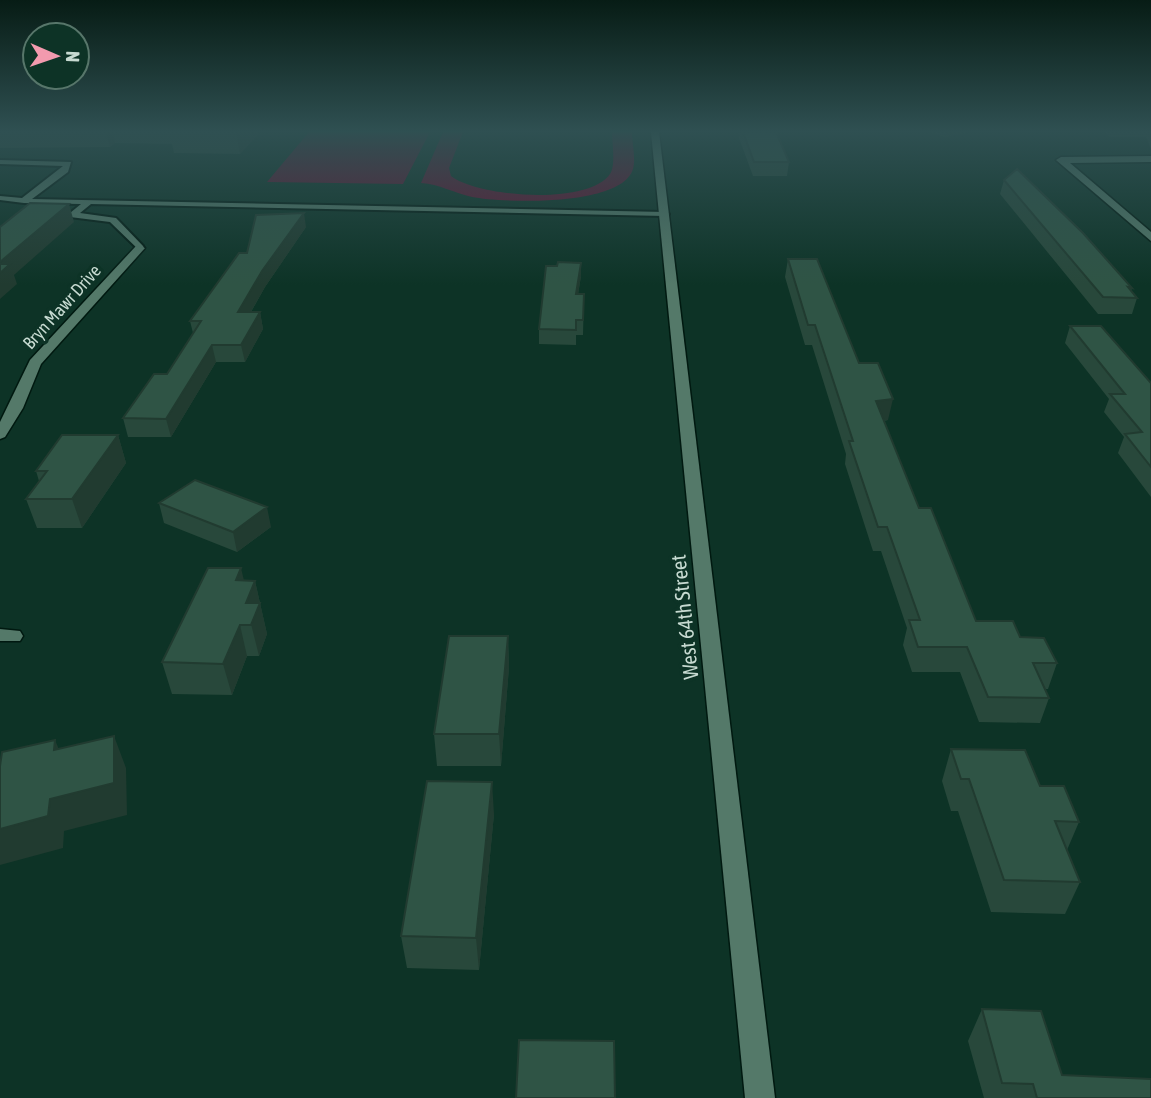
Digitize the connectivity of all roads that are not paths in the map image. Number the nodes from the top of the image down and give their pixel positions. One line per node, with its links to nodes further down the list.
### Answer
1 (47, 183): 5 (lane)
2 (661, 183): 7 (street, West 64th Street)
3 (1088, 183): 8 (street)
4 (0, 198): 5 (lane)
5 (24, 201): 6 (lane)
6 (89, 202): 7 (lane); 9 (lane)
7 (665, 214): 11 (street, West 64th Street)
8 (1151, 237)
9 (141, 248): 10 (street, Bryn Mawr Drive)
10 (0, 434)
11 (760, 1098)

